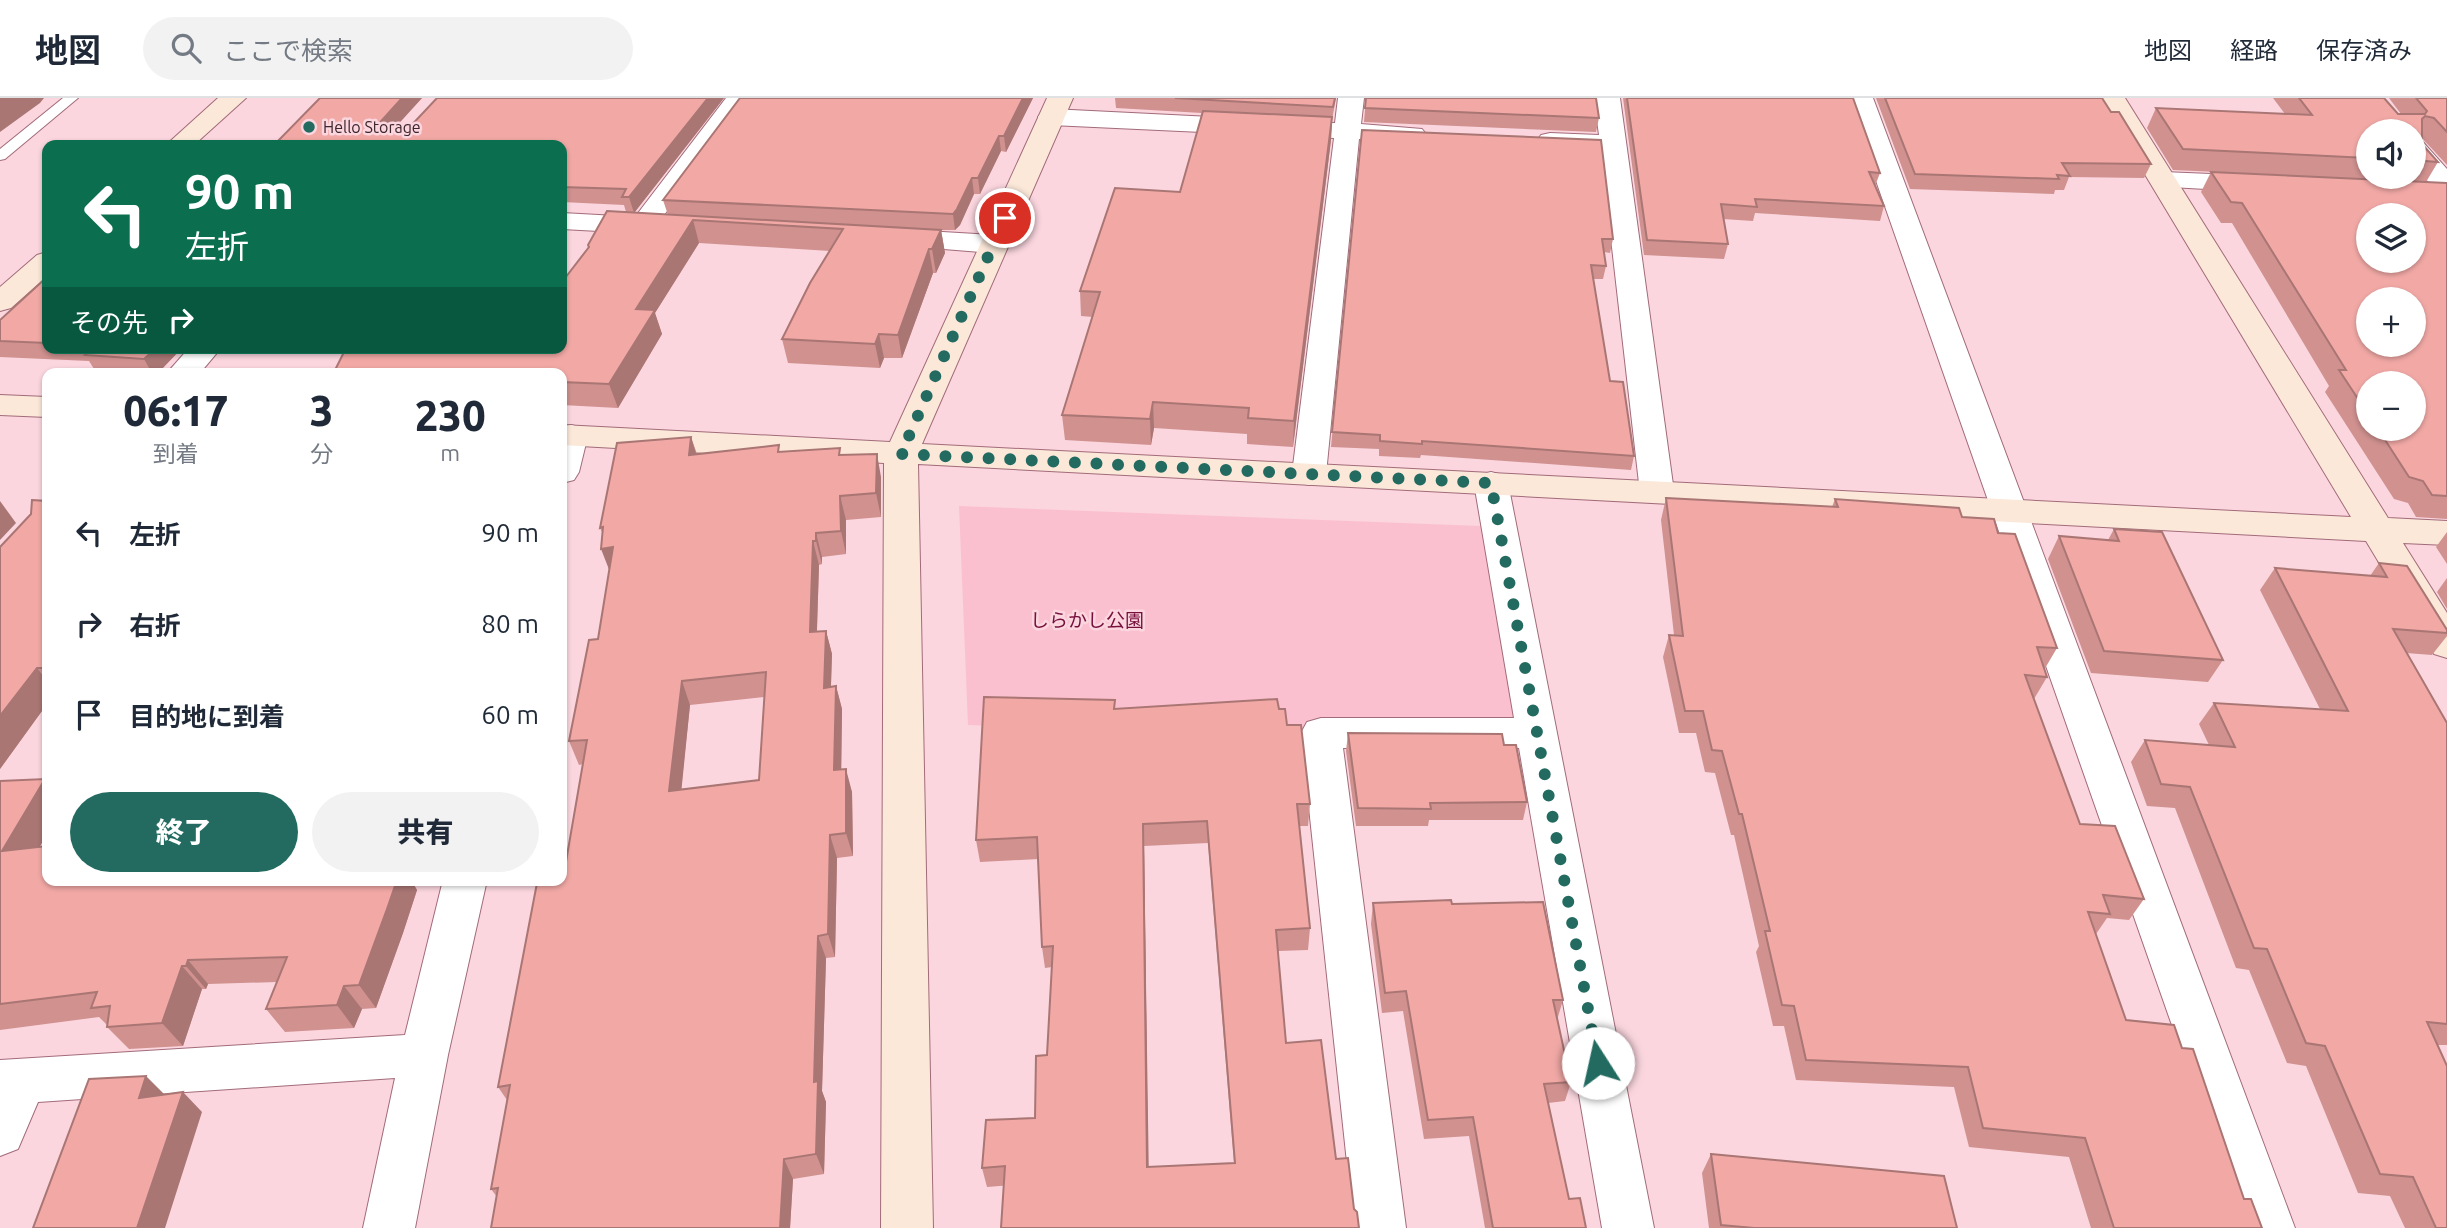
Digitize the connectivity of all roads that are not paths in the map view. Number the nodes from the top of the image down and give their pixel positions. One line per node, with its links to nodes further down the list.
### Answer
1 (71, 98): 14 (lane)
2 (233, 98): 11 (street)
3 (739, 98): 22 (street)
4 (1351, 98): 9 (street)
5 (1607, 98): 13 (street)
6 (1860, 98): 37 (street)
7 (2112, 98): 16 (street)
8 (1056, 108): 9 (street); 25 (street)
9 (1347, 131): 10 (street); 34 (street)
10 (1431, 135)
11 (185, 140)
12 (1529, 140): 13 (street)
13 (1612, 144): 36 (street)
14 (0, 156)
15 (2426, 162): 18 (street)
16 (2163, 180): 17 (street); 38 (street)
17 (2285, 186)
18 (2447, 186)
19 (2420, 193): 20 (street)
20 (2447, 194)
21 (567, 221): 22 (street)
22 (643, 225): 23 (street)
23 (683, 227)
24 (872, 237): 25 (street)
25 (993, 244): 33 (street)
26 (42, 265): 27 (street)
27 (0, 302)
28 (200, 354): 29 (street)
29 (188, 368)
30 (0, 405): 31 (street)
31 (42, 407)
32 (567, 435): 33 (street)
33 (901, 454): 34 (street); 47 (street)
34 (1309, 474): 35 (street)
35 (1491, 483): 36 (street); 41 (street)
36 (1657, 492): 37 (street)
37 (2010, 512): 38 (street); 50 (street)
38 (2376, 529): 39 (street); 40 (street)
39 (2447, 533)
40 (2447, 644)
41 (1537, 733): 48 (street); 49 (street)
42 (464, 886): 43 (street)
43 (424, 1055): 44 (street); 46 (street)
44 (11, 1081): 45 (street)
45 (0, 1133)
46 (389, 1228)
47 (907, 1228)
48 (1380, 1228)
49 (1628, 1228)
50 (2269, 1228)

